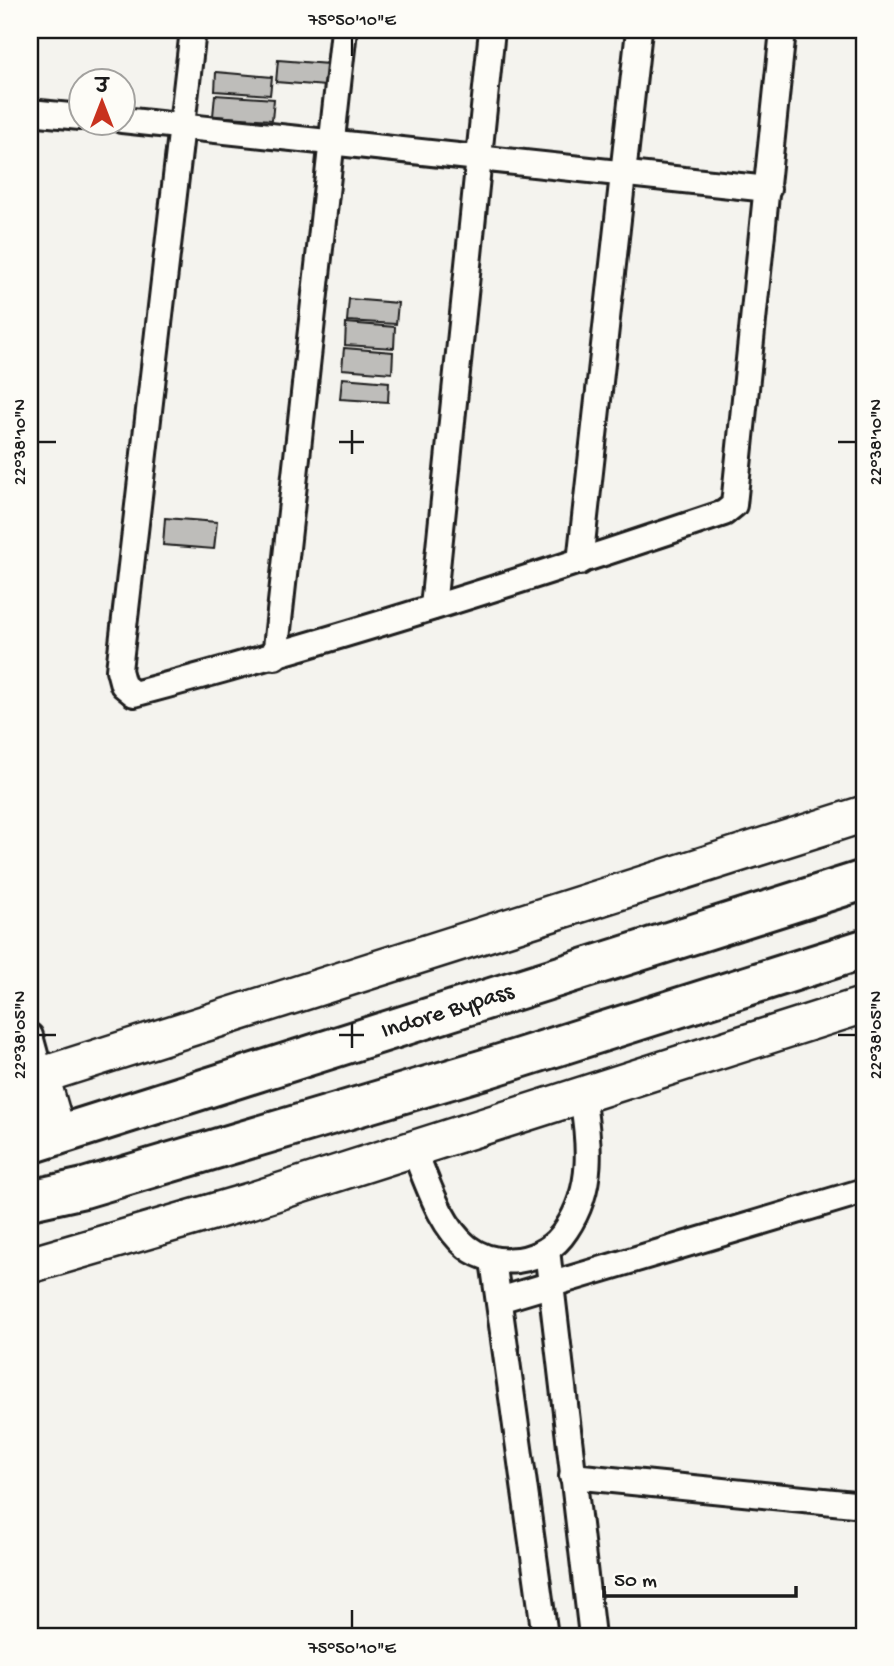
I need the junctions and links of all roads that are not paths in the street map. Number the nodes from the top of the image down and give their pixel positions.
1 (193, 30) edge
2 (344, 30) edge
3 (492, 30) edge
4 (639, 30) edge
5 (783, 30) edge
6 (30, 112) edge
7 (66, 116) edge
8 (136, 121) edge
9 (182, 125) junction
10 (332, 142) junction
11 (478, 159) junction
12 (624, 174) junction
13 (768, 189) junction
14 (580, 562) junction
15 (433, 607) junction
16 (275, 657) junction
17 (864, 814) edge
18 (864, 880) edge
19 (864, 949) edge
20 (864, 1005) edge
21 (30, 1036) edge
22 (35, 1078) edge
23 (582, 1095) junction
24 (44, 1139) edge
25 (413, 1148) junction
26 (864, 1191) edge
27 (30, 1200) edge
28 (547, 1250) junction
29 (493, 1260) junction
30 (30, 1265) edge
31 (551, 1285) junction
32 (499, 1300) junction
33 (572, 1476) junction
34 (864, 1505) edge
35 (545, 1636) edge
36 (592, 1636) edge

1 - 9 street
2 - 10 street
3 - 11 street
4 - 12 street
5 - 13 street
6 - 7 street
8 - 9 street
9 - 10 street
9 - 16 street
10 - 11 street
10 - 16 street
11 - 12 street
11 - 15 street
12 - 13 street
12 - 14 street
13 - 14 street
14 - 15 street
15 - 16 street
17 - 22 street
18 - 24 highway, Indore Bypass
19 - 27 highway
20 - 23 street
21 - 22 street
22 - 24 street
23 - 25 street
23 - 28 street
25 - 29 street
25 - 30 street
26 - 31 street
28 - 29 street
28 - 31 street
29 - 32 street
31 - 32 street
31 - 33 street
32 - 35 street
33 - 34 street
33 - 36 street

